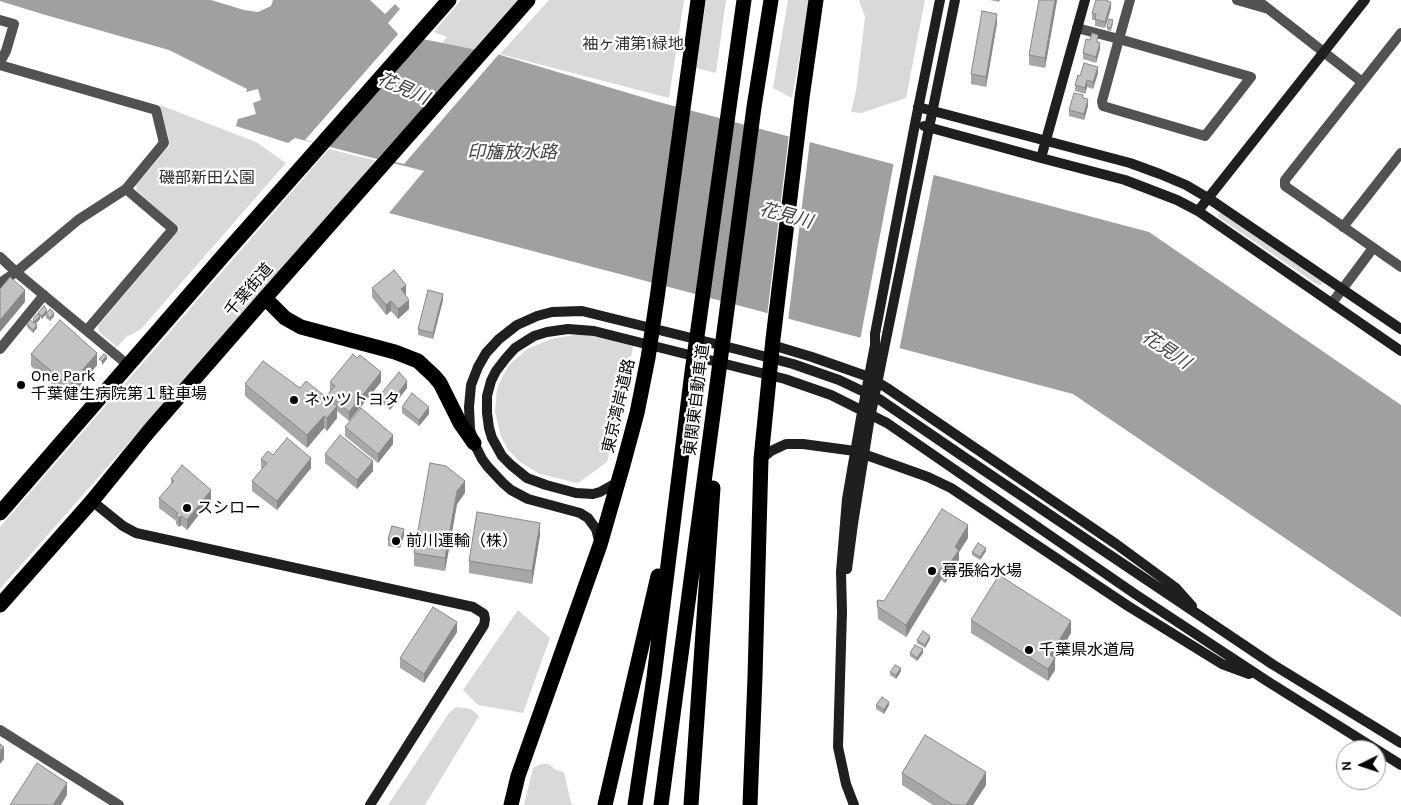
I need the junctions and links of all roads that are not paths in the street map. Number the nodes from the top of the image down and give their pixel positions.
1 (448, 0) edge
2 (528, 0) edge
3 (698, 0) edge
4 (744, 0) edge
5 (771, 0) edge
6 (816, 0) edge
7 (940, 0) edge
8 (955, 0) edge
9 (1085, 0) edge
10 (1130, 0) edge
11 (1237, 0) edge
12 (1257, 0) edge
13 (1365, 0) edge
14 (1268, 9) junction
15 (0, 20) edge
16 (1077, 28) junction
17 (1400, 37) edge
18 (1119, 39) junction
19 (1324, 52) junction
20 (0, 64) edge
21 (1362, 82) junction
22 (918, 107) junction
23 (933, 110) junction
24 (914, 124) junction
25 (929, 127) junction
26 (1045, 141) junction
27 (1401, 153) edge
28 (1040, 158) junction
29 (126, 189) junction
30 (1208, 198) junction
31 (1198, 212) junction
32 (1343, 227) junction
33 (1373, 248) junction
34 (0, 257) edge
35 (1401, 267) edge
36 (16, 272) junction
37 (0, 283) edge
38 (1342, 289) junction
39 (44, 295) junction
40 (265, 298) junction
41 (1332, 303) junction
42 (1401, 329) edge
43 (87, 330) junction
44 (772, 345) junction
45 (880, 346) junction
46 (0, 348) edge
47 (1401, 351) edge
48 (128, 365) junction
49 (872, 383) junction
50 (713, 419) junction
51 (474, 442) junction
52 (859, 453) junction
53 (761, 460) junction
54 (618, 482) junction
55 (92, 501) junction
56 (0, 514) edge
57 (672, 537) junction
58 (600, 545) junction
59 (0, 605) edge
60 (1202, 617) junction
61 (1267, 680) junction
62 (0, 730) edge
63 (1401, 743) edge
64 (1401, 765) edge
65 (119, 805) edge
66 (370, 805) edge
67 (510, 805) edge
68 (606, 805) edge
69 (635, 805) edge
70 (661, 805) edge
71 (691, 805) edge
72 (750, 805) edge
73 (854, 805) edge

1 - 48 highway
2 - 40 highway, 千葉街道
3 - 54 highway, 東京湾岸道路
4 - 57 highway, 東関東自動車道
5 - 50 highway, 東関東自動車道
6 - 44 highway
7 - 22 street
8 - 23 street
9 - 16 street
10 - 18 street
11 - 14 street
12 - 14 street
13 - 19 street
14 - 19 street
15 - 20 street
16 - 18 street
16 - 26 street
17 - 21 street
18 - 18 street
19 - 21 street
19 - 30 street
20 - 29 street
21 - 32 street
22 - 23 street
22 - 24 street
23 - 25 street
23 - 26 street
24 - 25 street
24 - 45 street
25 - 28 street
25 - 45 street
26 - 28 street
26 - 30 street
27 - 32 street
28 - 31 street
29 - 36 street
29 - 43 street
30 - 31 street
30 - 38 street
31 - 41 street
32 - 33 street
33 - 35 street
33 - 38 street
34 - 36 street
36 - 37 street
36 - 39 street
38 - 41 street
38 - 42 street
39 - 43 street
39 - 46 street
40 - 51 highway
40 - 55 highway, 千葉街道
41 - 47 street
43 - 48 street
44 - 49 street
44 - 53 highway
45 - 49 street
48 - 56 highway
49 - 52 street
49 - 60 street
50 - 70 highway, 東関東自動車道
50 - 71 highway
51 - 58 street
51 - 60 street
52 - 53 street
52 - 61 street
52 - 73 street
53 - 72 highway
54 - 58 highway, 東京湾岸道路
54 - 61 street
55 - 59 highway, 千葉街道
55 - 66 street
57 - 68 highway
57 - 69 highway, 東関東自動車道
58 - 67 highway, 東京湾岸道路
60 - 63 street
61 - 64 street
62 - 65 street

